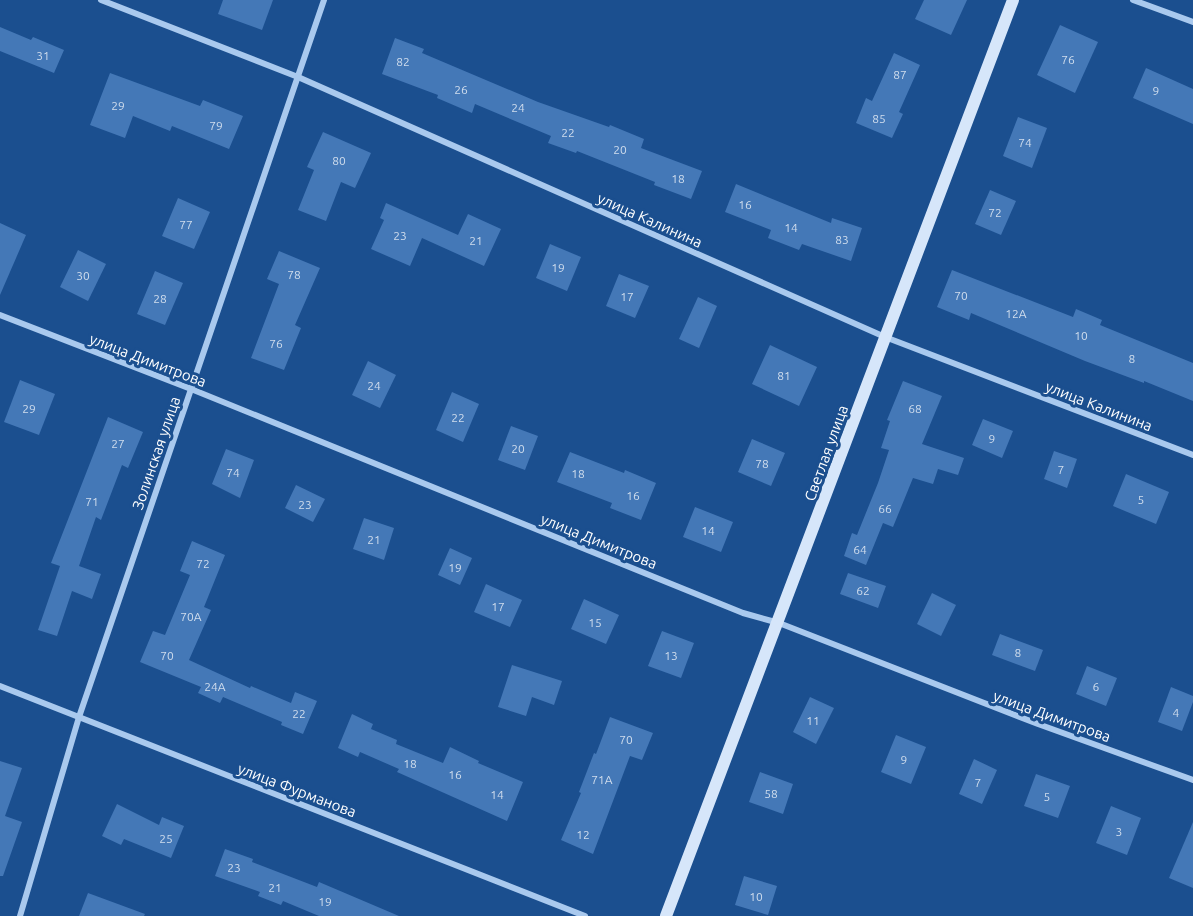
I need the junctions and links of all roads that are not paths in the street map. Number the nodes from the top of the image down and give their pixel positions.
1 (101, 0) edge
2 (324, 0) edge
3 (1013, 0) edge
4 (1133, 0) edge
5 (1193, 22) edge
6 (298, 77) junction
7 (0, 315) edge
8 (885, 337) junction
9 (191, 389) junction
10 (1193, 455) edge
11 (779, 623) junction
12 (0, 686) edge
13 (78, 717) junction
14 (1193, 780) edge
15 (20, 916) edge
16 (585, 916) edge
17 (666, 916) edge

1 - 6 street, улица Калинина
2 - 6 street, Золинская улица
3 - 8 main road, Светлая улица
4 - 5 street
6 - 8 street, улица Калинина
6 - 9 street, Золинская улица
7 - 9 street, улица Димитрова
8 - 10 street, улица Калинина
8 - 11 main road, Светлая улица
9 - 11 street, улица Димитрова
9 - 13 street, Золинская улица
11 - 14 street, улица Димитрова
11 - 17 main road, Светлая улица
12 - 13 street, улица Фурманова
13 - 15 street, Золинская улица
13 - 16 street, улица Фурманова

